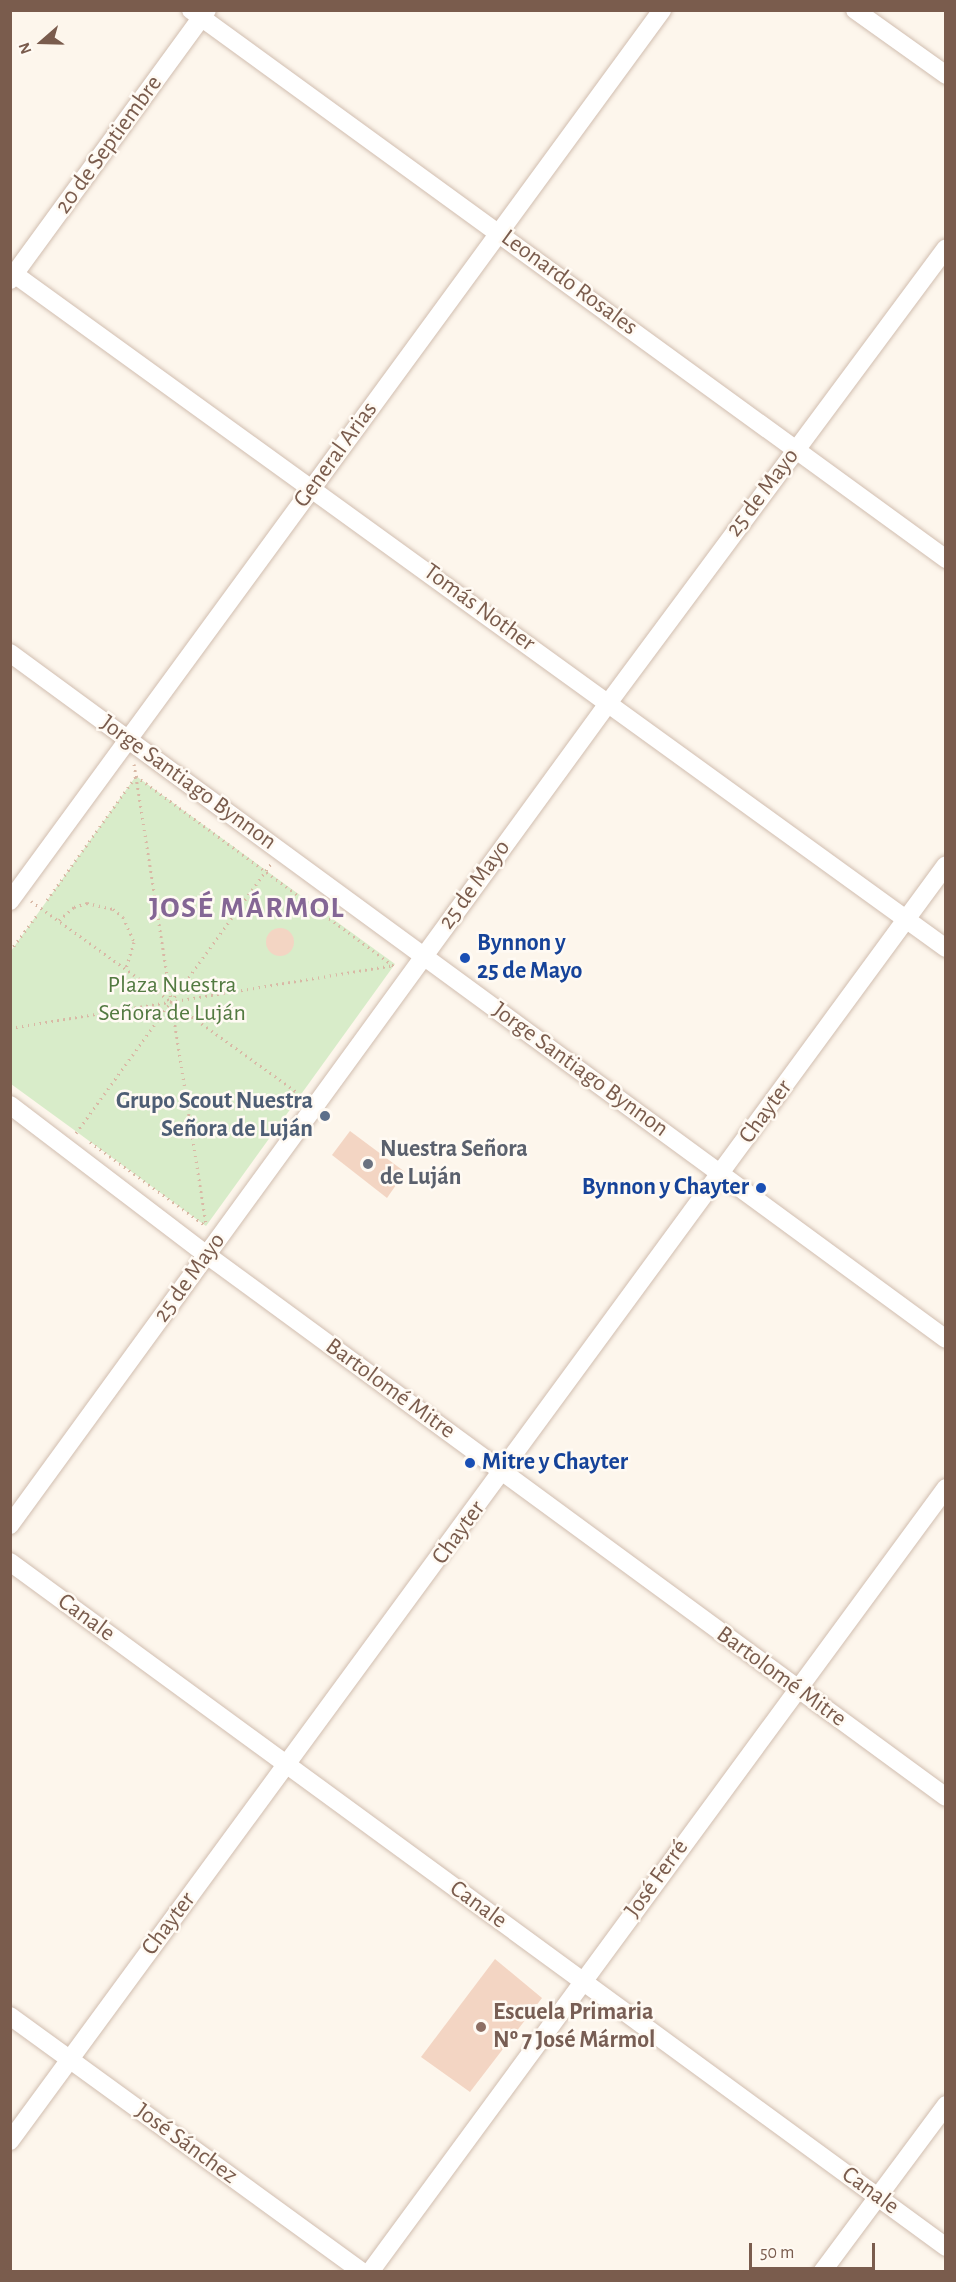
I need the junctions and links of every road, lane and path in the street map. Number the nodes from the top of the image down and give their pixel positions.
1 (662, 10) edge
2 (855, 10) edge
3 (200, 13) edge
4 (945, 75) edge
5 (501, 232) junction
6 (945, 248) edge
7 (12, 275) edge
8 (796, 450) junction
9 (312, 487) junction
10 (945, 559) edge
11 (10, 653) edge
12 (609, 702) junction
13 (129, 740) junction
14 (136, 776) junction
15 (281, 850) junction
16 (945, 865) edge
17 (266, 870) junction
18 (14, 896) edge
19 (47, 900) dead end
20 (37, 915) dead end
21 (906, 919) junction
22 (59, 920) junction
23 (945, 948) edge
24 (10, 951) edge
25 (423, 955) junction
26 (395, 964) junction
27 (126, 969) junction
28 (388, 974) dead end
29 (171, 1001) junction
30 (10, 1028) edge
31 (308, 1085) dead end
32 (308, 1100) junction
33 (294, 1104) dead end
34 (10, 1106) edge
35 (67, 1125) dead end
36 (72, 1139) junction
37 (720, 1174) junction
38 (213, 1217) dead end
39 (206, 1226) junction
40 (207, 1255) junction
41 (945, 1339) edge
42 (504, 1472) junction
43 (945, 1488) edge
44 (10, 1525) edge
45 (10, 1562) edge
46 (798, 1689) junction
47 (287, 1765) junction
48 (945, 1797) edge
49 (582, 1982) junction
50 (10, 2016) edge
51 (69, 2059) junction
52 (945, 2105) edge
53 (10, 2141) edge
54 (878, 2196) junction
55 (945, 2247) edge
56 (362, 2271) edge
57 (370, 2271) edge
58 (822, 2271) edge

1 - 5 street, General Arias
2 - 4 street
3 - 5 street, Leonardo Rosales
3 - 7 street, 20 de Septiembre
5 - 8 street, Leonardo Rosales
5 - 9 street, General Arias
6 - 8 street, 25 de Mayo
7 - 9 street, Tomás Nother
8 - 10 street, Leonardo Rosales
8 - 12 street, 25 de Mayo
9 - 12 street, Tomás Nother
9 - 13 street, General Arias
11 - 13 street, Jorge Santiago Bynnon
12 - 21 street, Tomás Nother
12 - 25 street, 25 de Mayo
13 - 14 path
13 - 15 street, Jorge Santiago Bynnon
13 - 18 street, General Arias
14 - 17 path
14 - 19 path
14 - 29 path
15 - 17 path
15 - 25 street, Jorge Santiago Bynnon
16 - 21 street, Chayter
17 - 26 path
17 - 29 path
18 - 22 path
20 - 24 path
21 - 23 street, Tomás Nother
21 - 37 street, Chayter
22 - 27 path
22 - 27 path
25 - 26 path
25 - 32 street, 25 de Mayo
25 - 37 street, Jorge Santiago Bynnon
26 - 28 path
26 - 29 path
27 - 29 path
29 - 30 path
29 - 32 path
29 - 36 path
29 - 39 path
31 - 32 path
32 - 33 path
32 - 40 street, 25 de Mayo
34 - 36 street, Bartolomé Mitre
35 - 36 path
36 - 39 path
36 - 40 street, Bartolomé Mitre
37 - 41 street, Jorge Santiago Bynnon
37 - 42 street, Chayter
38 - 39 path
39 - 40 path
40 - 42 street, Bartolomé Mitre
40 - 44 street, 25 de Mayo
42 - 46 street, Bartolomé Mitre
42 - 47 street, Chayter
43 - 46 street, José Ferré
45 - 47 street, Canale
46 - 48 street, Bartolomé Mitre
46 - 49 street, José Ferré
47 - 49 street, Canale
47 - 51 street, Chayter
49 - 54 street, Canale
49 - 57 street, José Ferré
50 - 51 street, José Sánchez
51 - 53 street, Chayter
51 - 56 street, José Sánchez
52 - 54 street
54 - 55 street, Canale
54 - 58 street

